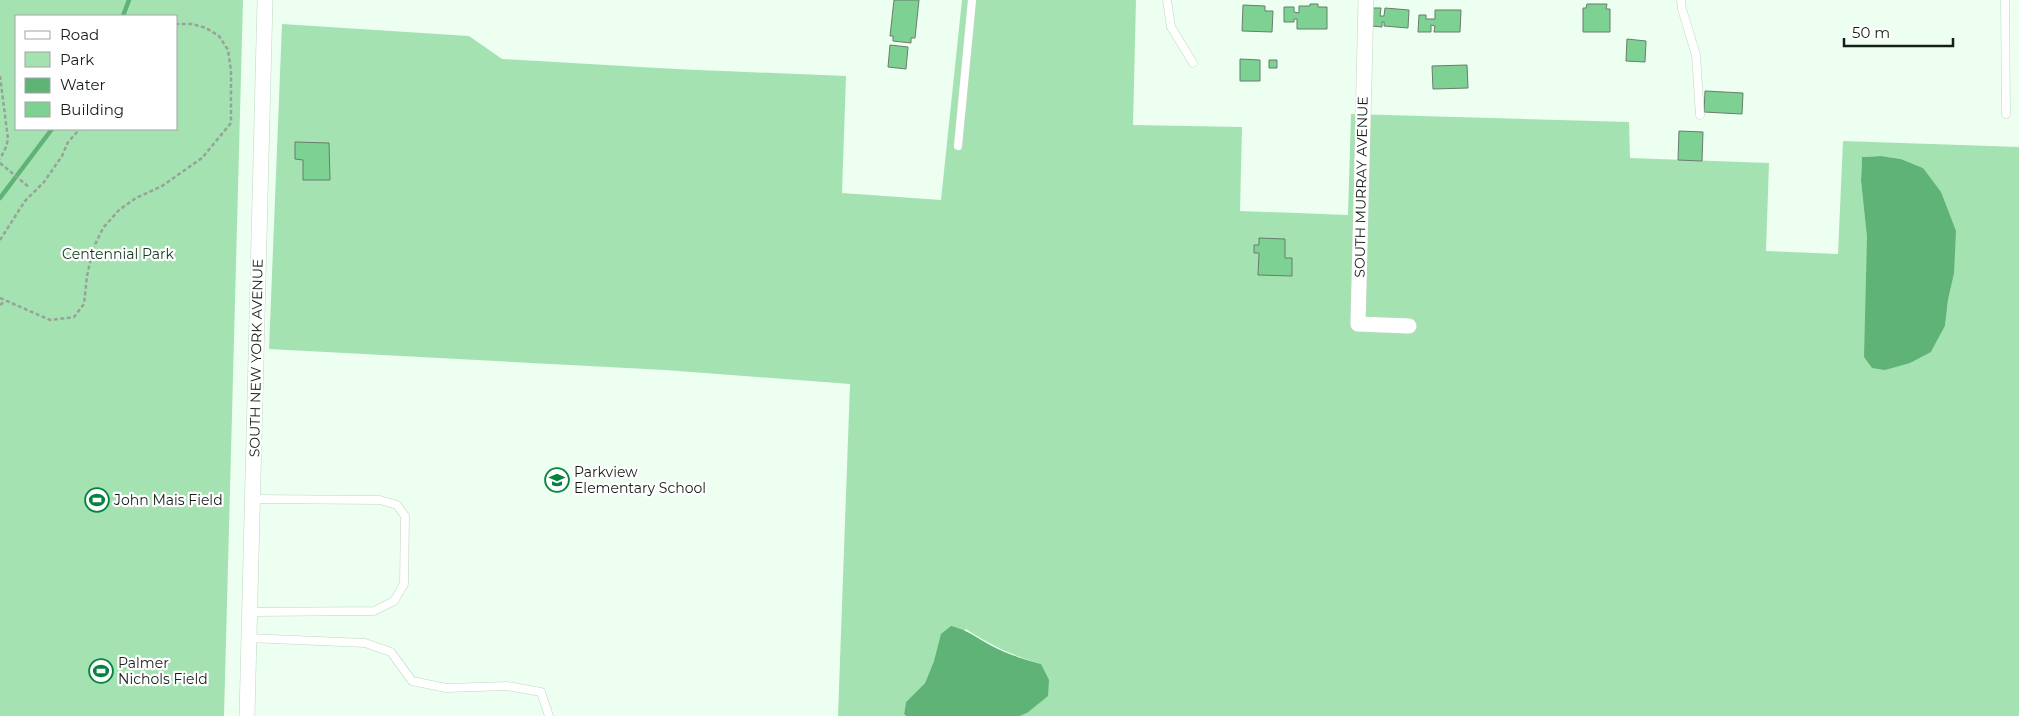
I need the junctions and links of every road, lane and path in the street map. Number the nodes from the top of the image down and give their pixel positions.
1 (265, 0) edge
2 (972, 0) edge
3 (1167, 0) edge
4 (1366, 0) edge
5 (1681, 0) edge
6 (2005, 0) edge
7 (178, 24) edge
8 (1193, 63) dead end
9 (0, 76) edge
10 (2006, 114) dead end
11 (1700, 115) dead end
12 (79, 130) edge
13 (958, 146) dead end
14 (0, 159) edge
15 (0, 163) edge
16 (30, 188) dead end
17 (0, 240) edge
18 (0, 298) edge
19 (5, 300) junction
20 (0, 305) edge
21 (1409, 326) dead end
22 (252, 499) junction
23 (249, 612) junction
24 (248, 638) junction
25 (247, 716) edge
26 (548, 716) edge

1 - 22 street, SOUTH NEW YORK AVENUE
2 - 13 lane
3 - 8 lane
4 - 21 street, SOUTH MURRAY AVENUE
5 - 11 lane
6 - 10 lane
7 - 19 path
9 - 14 path
12 - 17 path
15 - 16 path
18 - 19 path
19 - 20 path
22 - 23 street, SOUTH NEW YORK AVENUE
22 - 23 lane
23 - 24 street, SOUTH NEW YORK AVENUE
24 - 25 street, SOUTH NEW YORK AVENUE
24 - 26 lane

